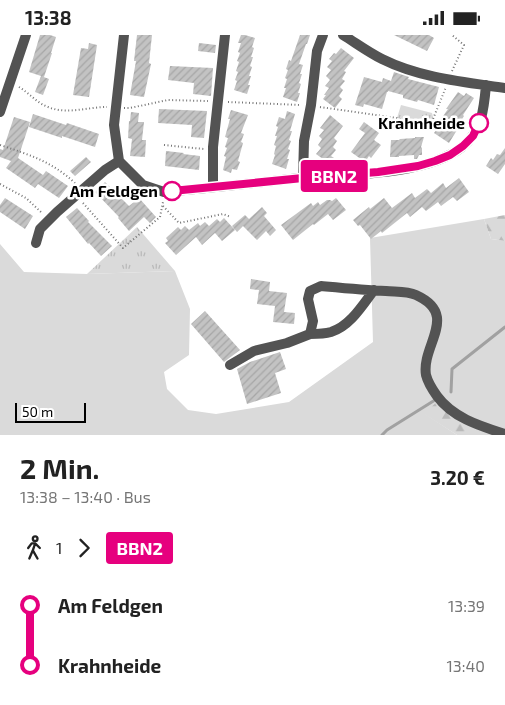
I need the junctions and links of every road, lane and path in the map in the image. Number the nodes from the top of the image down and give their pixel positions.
1 (26, 35) edge
2 (124, 35) edge
3 (225, 35) edge
4 (323, 35) edge
5 (343, 35) edge
6 (452, 35) edge
7 (448, 80) junction
8 (10, 83) junction
9 (486, 85) junction
10 (505, 88) edge
11 (218, 101) junction
12 (311, 105) junction
13 (115, 108) junction
14 (0, 112) edge
15 (0, 145) edge
16 (164, 145) dead end
17 (213, 150) junction
18 (119, 161) junction
19 (303, 178) junction
20 (0, 184) edge
21 (214, 187) junction
22 (164, 192) junction
23 (79, 193) junction
24 (162, 206) junction
25 (231, 217) dead end
26 (49, 220) junction
27 (36, 243) dead end
28 (374, 291) junction
29 (310, 334) junction
30 (230, 365) dead end
31 (505, 434) edge

1 - 8 street
2 - 13 street
3 - 11 street
4 - 12 street
5 - 7 street
6 - 7 path
7 - 9 street
7 - 12 path
8 - 13 path
8 - 14 street
9 - 10 street
9 - 19 street
11 - 12 path
11 - 13 path
11 - 17 street
12 - 19 street
13 - 18 street
15 - 23 path
16 - 17 path
17 - 21 street
18 - 22 street
18 - 23 street
19 - 21 street
20 - 26 path
21 - 22 street
22 - 24 path
23 - 24 path
23 - 26 street
24 - 25 path
26 - 27 street
28 - 29 street
28 - 29 street
28 - 31 street
29 - 30 street

